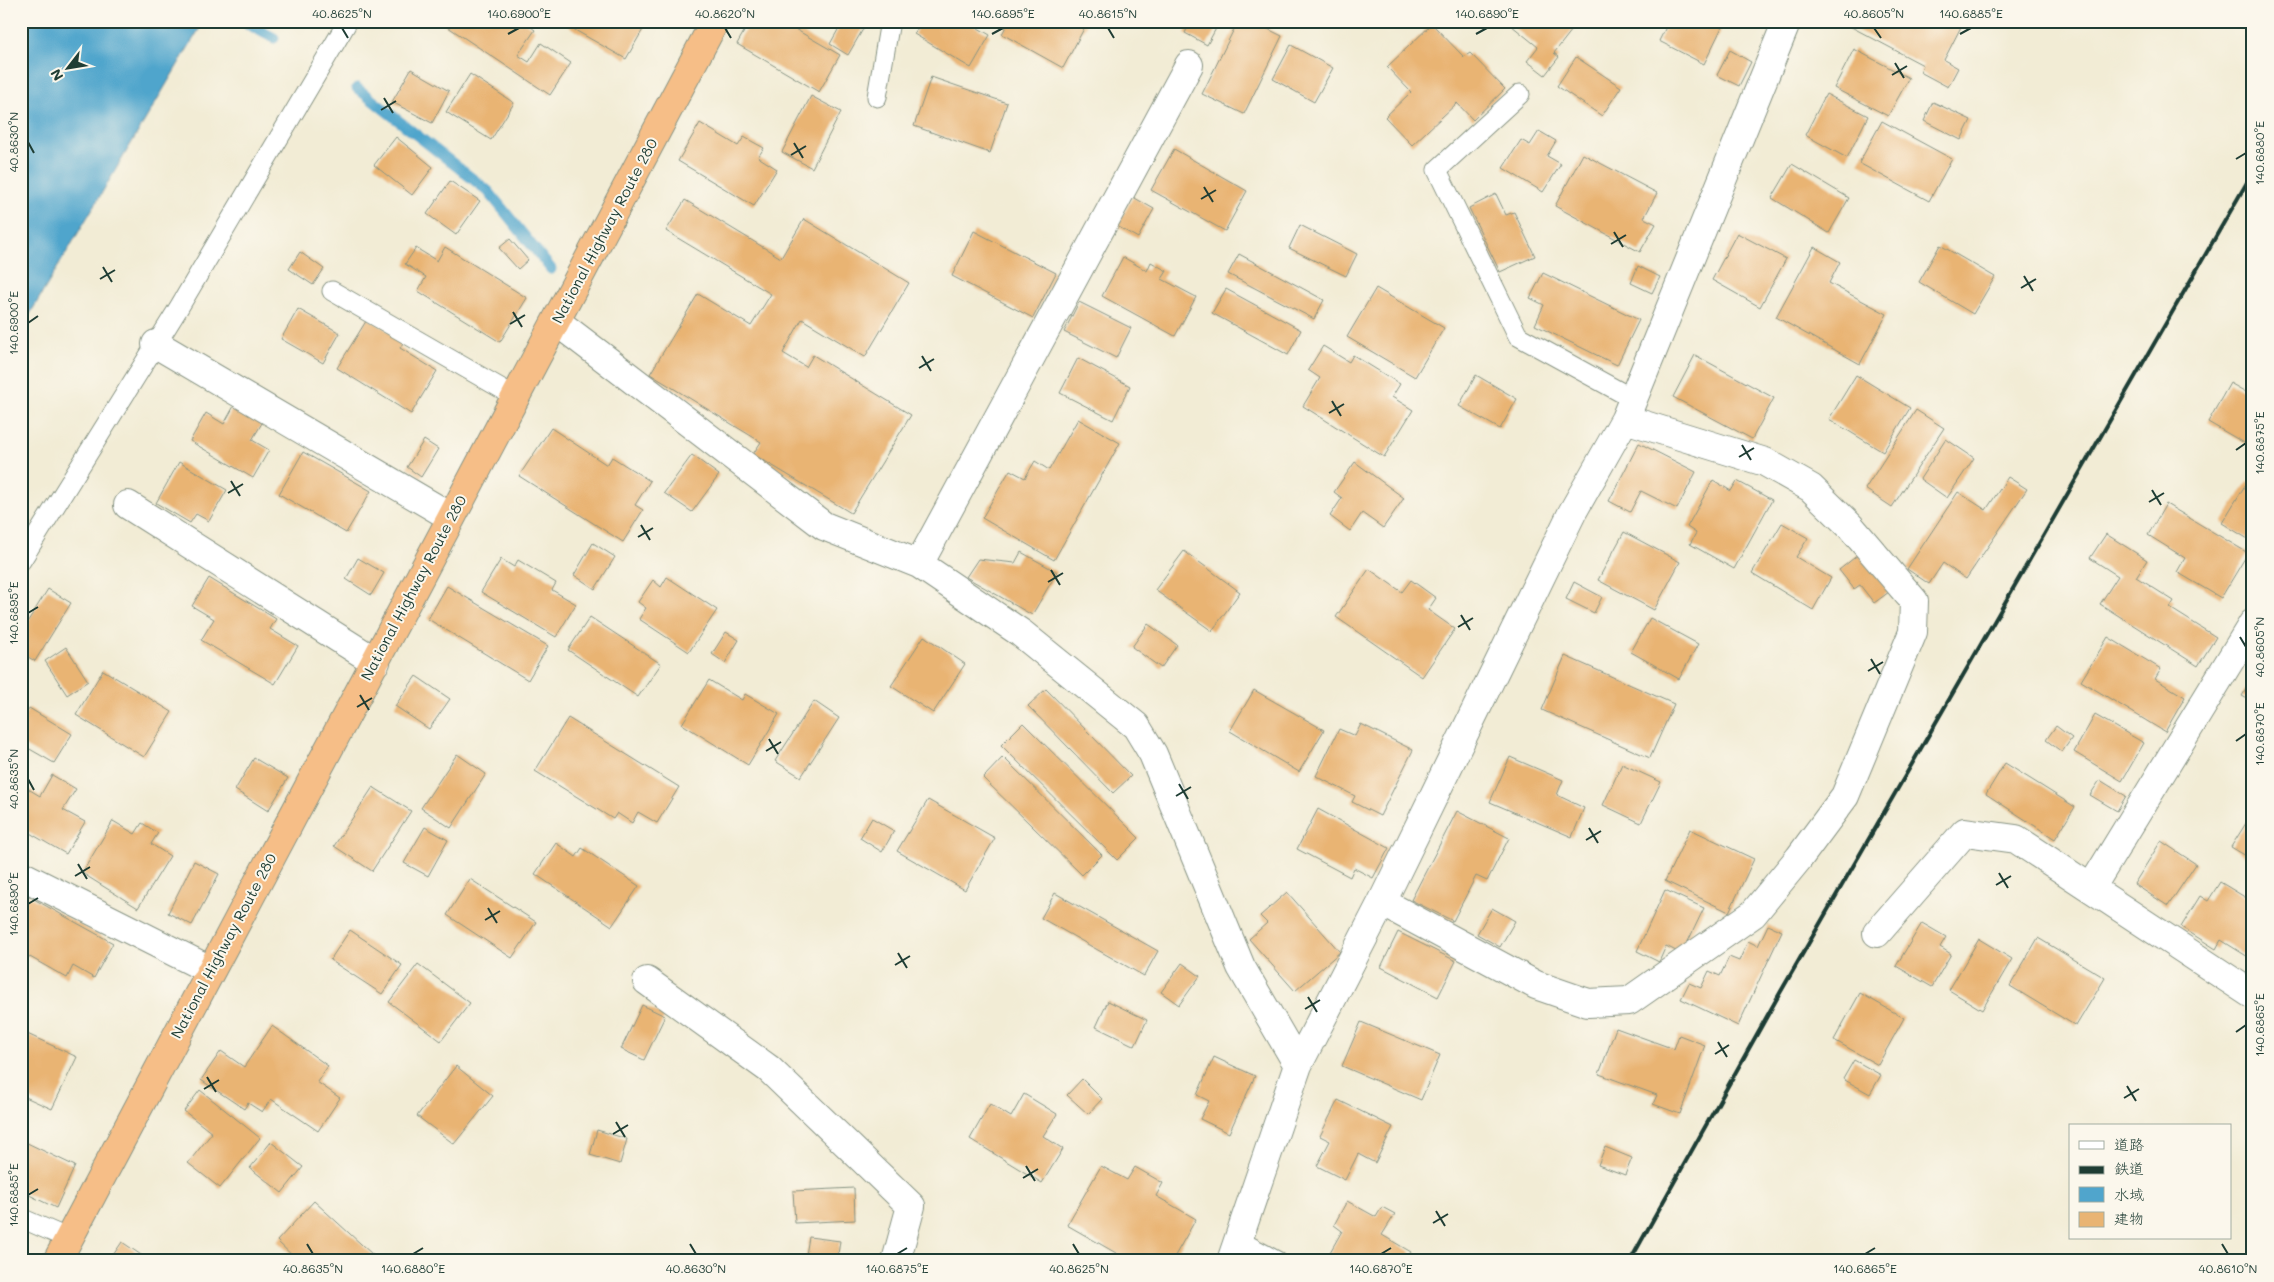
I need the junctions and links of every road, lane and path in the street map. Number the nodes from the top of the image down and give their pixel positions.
1 (348, 21) edge
2 (715, 21) edge
3 (890, 21) edge
4 (1787, 21) edge
5 (1189, 65) dead end
6 (1520, 94) dead end
7 (876, 98) dead end
8 (332, 291) dead end
9 (557, 322) junction
10 (156, 344) junction
11 (516, 397) junction
12 (1629, 409) junction
13 (128, 505) dead end
14 (451, 517) junction
15 (21, 561) edge
16 (919, 564) junction
17 (2253, 624) edge
18 (376, 662) junction
19 (21, 874) edge
20 (2091, 888) junction
21 (1382, 902) junction
22 (1877, 933) dead end
23 (210, 970) junction
24 (647, 981) dead end
25 (2253, 996) edge
26 (1298, 1065) junction
27 (21, 1218) edge
28 (63, 1250) edge
29 (1235, 1250) edge
30 (896, 1261) edge
31 (1276, 1261) edge

1 - 10 lane
2 - 9 highway, National Highway Route 280
3 - 7 lane
4 - 12 street
5 - 16 street
6 - 12 lane
8 - 11 lane
9 - 11 highway, National Highway Route 280
9 - 16 street
10 - 14 street
10 - 15 lane
11 - 14 highway, National Highway Route 280
12 - 21 street
12 - 21 street
13 - 18 street
14 - 18 highway, National Highway Route 280
16 - 26 street
17 - 20 street
18 - 23 highway, National Highway Route 280
19 - 23 street
20 - 22 street
20 - 25 street
21 - 26 street
23 - 28 highway, National Highway Route 280
24 - 30 street
26 - 29 street
27 - 28 lane
29 - 31 lane

